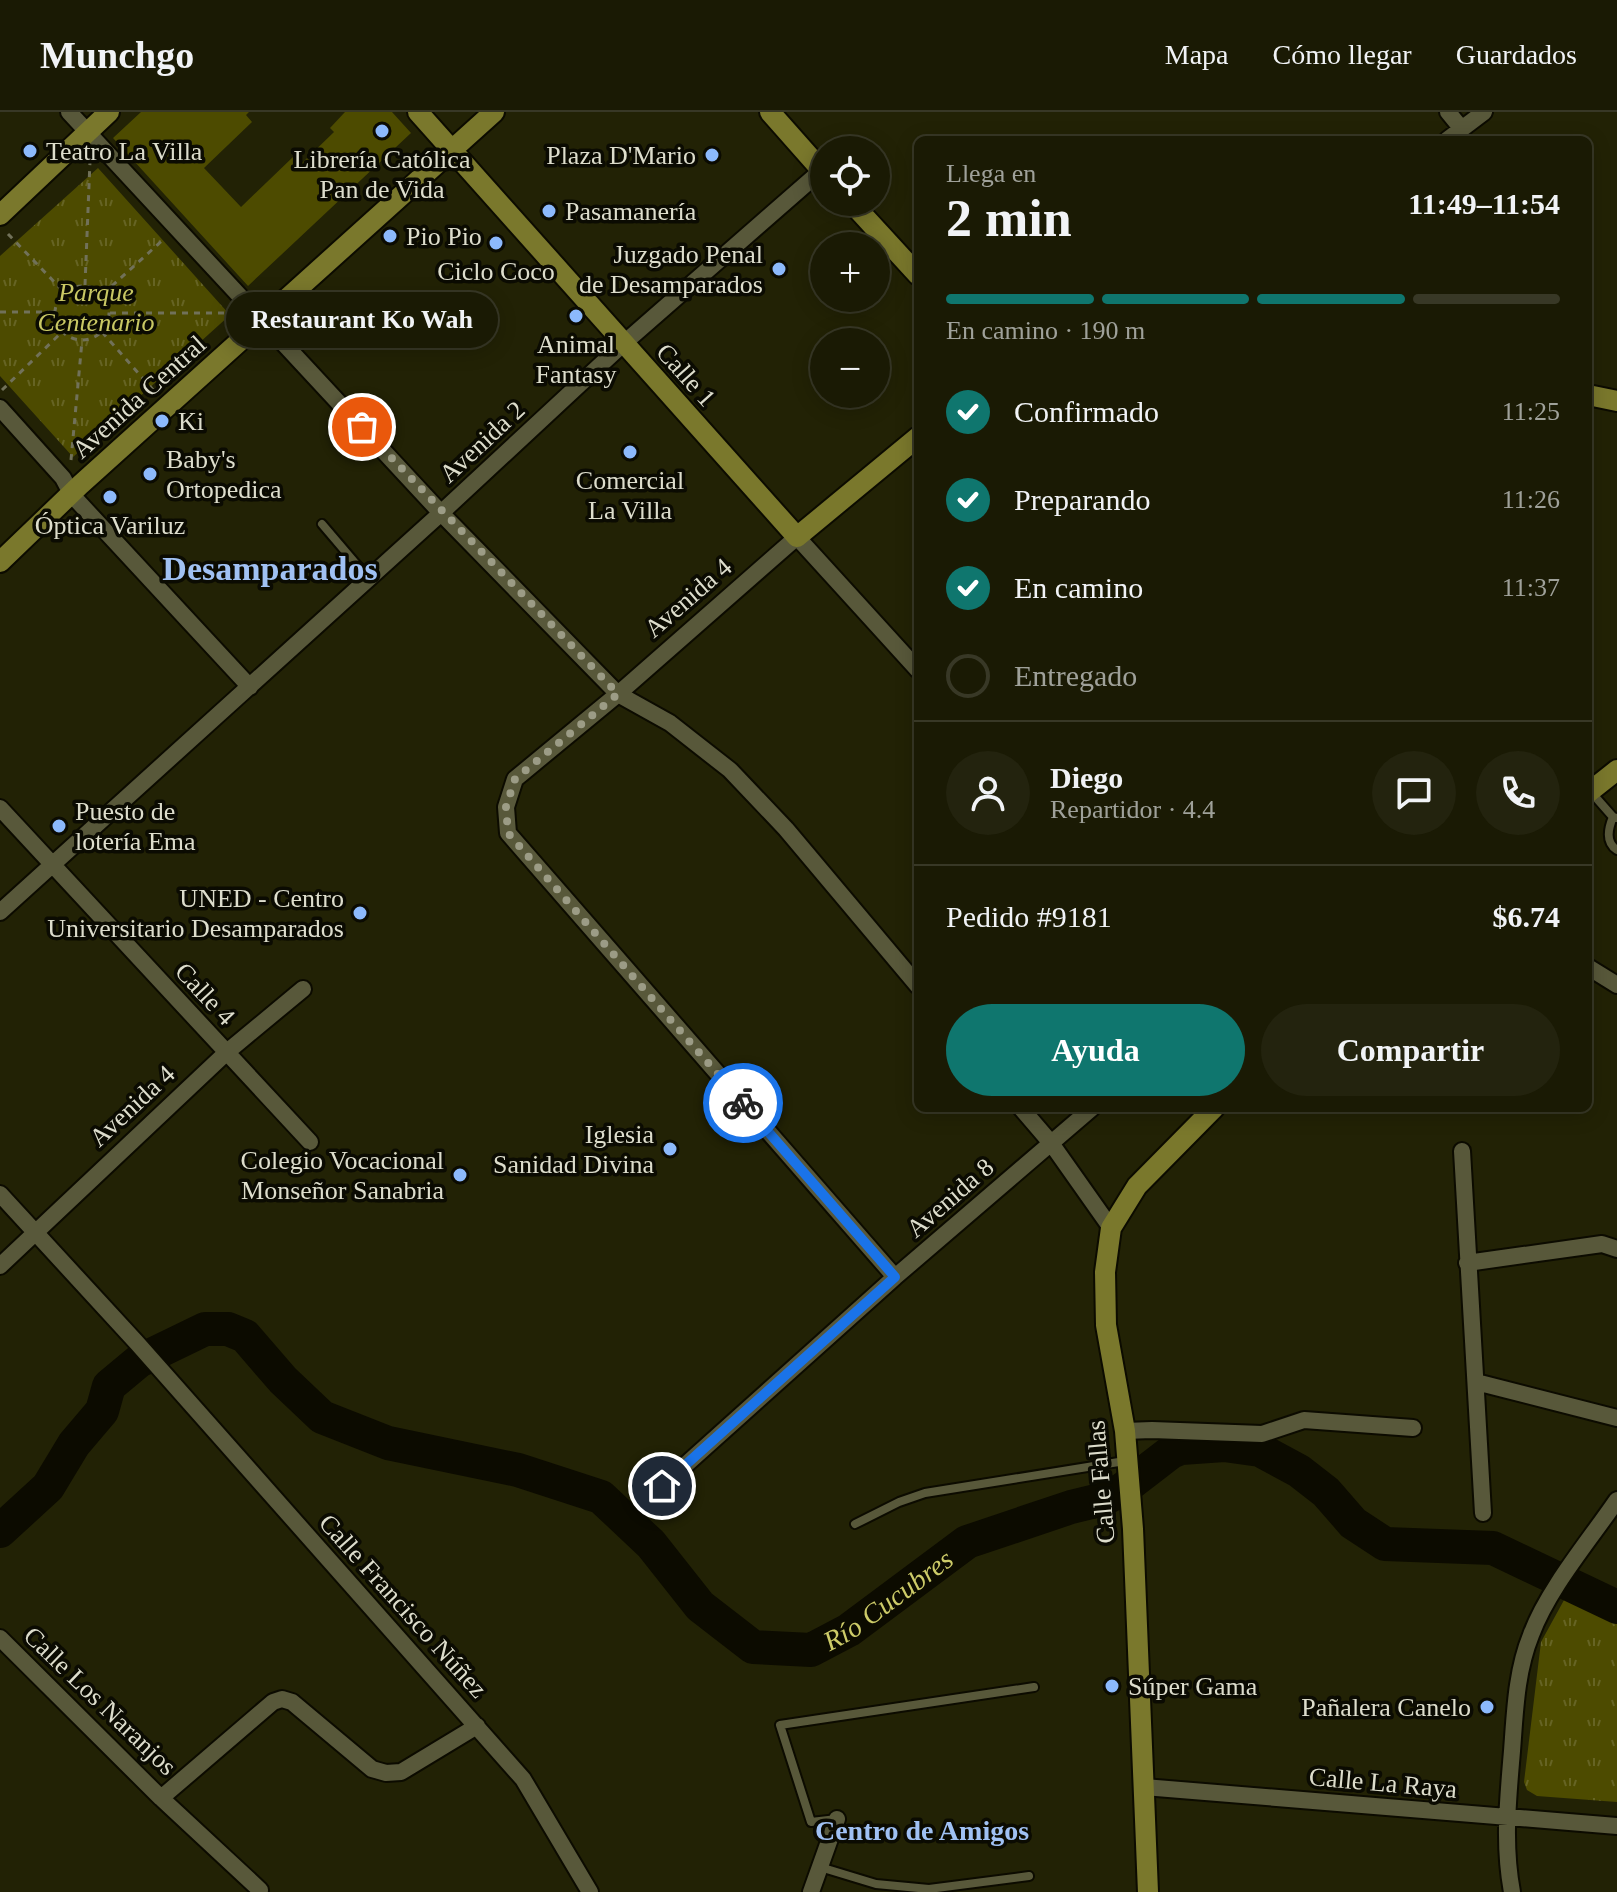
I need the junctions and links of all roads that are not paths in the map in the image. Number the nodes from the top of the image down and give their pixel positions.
1 (69, 112) edge
2 (109, 112) edge
3 (418, 112) edge
4 (494, 112) edge
5 (770, 112) edge
6 (1448, 112) edge
7 (1484, 112) edge
8 (1461, 128) junction
9 (88, 132) junction
10 (1452, 136) edge
11 (452, 149) junction
12 (810, 157) edge
13 (810, 183) edge
14 (864, 216) edge
15 (4, 224) edge
16 (914, 271) edge
17 (262, 321) junction
18 (623, 344) junction
19 (1592, 396) edge
20 (1617, 401) edge
21 (2, 415) edge
22 (914, 440) edge
23 (72, 495) junction
24 (441, 513) junction
25 (322, 524) dead end
26 (797, 537) junction
27 (0, 562) edge
28 (368, 578) junction
29 (914, 666) edge
30 (250, 687) junction
31 (618, 694) junction
32 (1617, 770) edge
33 (1592, 790) edge
34 (1592, 795) edge
35 (0, 808) edge
36 (1615, 817) edge
37 (1617, 850) edge
38 (51, 864) junction
39 (0, 912) edge
40 (1592, 969) edge
41 (914, 981) edge
42 (1617, 985) edge
43 (303, 989) dead end
44 (227, 1052) junction
45 (1024, 1112) edge
46 (1087, 1112) edge
47 (1210, 1112) edge
48 (310, 1142) dead end
49 (1051, 1143) junction
50 (1462, 1151) dead end
51 (0, 1194) edge
52 (1111, 1228) junction
53 (35, 1233) junction
54 (1617, 1249) edge
55 (1467, 1263) junction
56 (0, 1266) edge
57 (895, 1277) junction
58 (1476, 1382) junction
59 (1617, 1418) edge
60 (1413, 1428) dead end
61 (1125, 1431) junction
62 (1126, 1464) junction
63 (662, 1486) dead end
64 (1617, 1500) edge
65 (1483, 1513) dead end
66 (855, 1524) dead end
67 (0, 1638) edge
68 (1034, 1687) dead end
69 (477, 1726) junction
70 (1144, 1787) junction
71 (161, 1798) junction
72 (1507, 1817) junction
73 (837, 1819) joint
74 (1617, 1826) edge
75 (820, 1867) junction
76 (1029, 1876) dead end
77 (260, 1890) edge
78 (590, 1892) edge
79 (811, 1892) edge
80 (1148, 1892) edge
81 (1512, 1892) edge

1 - 9 street
2 - 9 main road
3 - 11 main road, Calle 1
4 - 11 main road, Avenida Central
5 - 12 main road
6 - 8 street
7 - 8 street
8 - 10 street
9 - 15 main road
9 - 17 street
11 - 17 main road, Avenida Central
11 - 18 main road, Calle 1
13 - 18 street, Avenida 2
14 - 16 main road
17 - 23 main road, Avenida Central
17 - 24 street
18 - 24 street, Avenida 2
18 - 26 main road, Calle 1
19 - 20 main road
21 - 23 street
22 - 26 main road, Avenida 4
23 - 27 main road, Avenida Central
23 - 30 street
24 - 28 street, Avenida 2
24 - 31 street
25 - 28 lane
26 - 29 street, Calle 1
26 - 31 street, Avenida 4
28 - 30 street, Avenida 2
30 - 38 street, Avenida 2
31 - 41 street
31 - 57 street, Avenida 4
32 - 33 main road
34 - 36 lane
35 - 38 street, Calle 4
36 - 37 lane
38 - 39 street, Avenida 2
38 - 44 street, Calle 4
40 - 42 street
43 - 44 street, Avenida 4
44 - 48 street, Calle 4
44 - 53 street, Avenida 4
45 - 49 street
46 - 49 street, Avenida 8
47 - 52 main road, Calle Fallas
49 - 52 street
49 - 57 street, Avenida 8
50 - 55 street
51 - 53 street, Calle Francisco Núñez
52 - 61 main road, Calle Fallas
53 - 56 street, Avenida 4
53 - 69 street, Calle Francisco Núñez
54 - 55 street
55 - 58 street
57 - 63 street, Avenida 8
58 - 59 street
58 - 65 street
60 - 61 street
61 - 62 main road, Calle Fallas
62 - 66 lane
62 - 70 main road, Calle Fallas
64 - 72 street
67 - 71 street, Calle Los Naranjos
68 - 73 lane
69 - 71 street, Calle Los Naranjos
69 - 78 street, Calle Francisco Núñez
70 - 72 street, Calle La Raya
70 - 80 main road, Calle Fallas
71 - 77 street
72 - 74 street, Calle La Raya
72 - 81 street
73 - 75 street
75 - 76 lane
75 - 79 street

